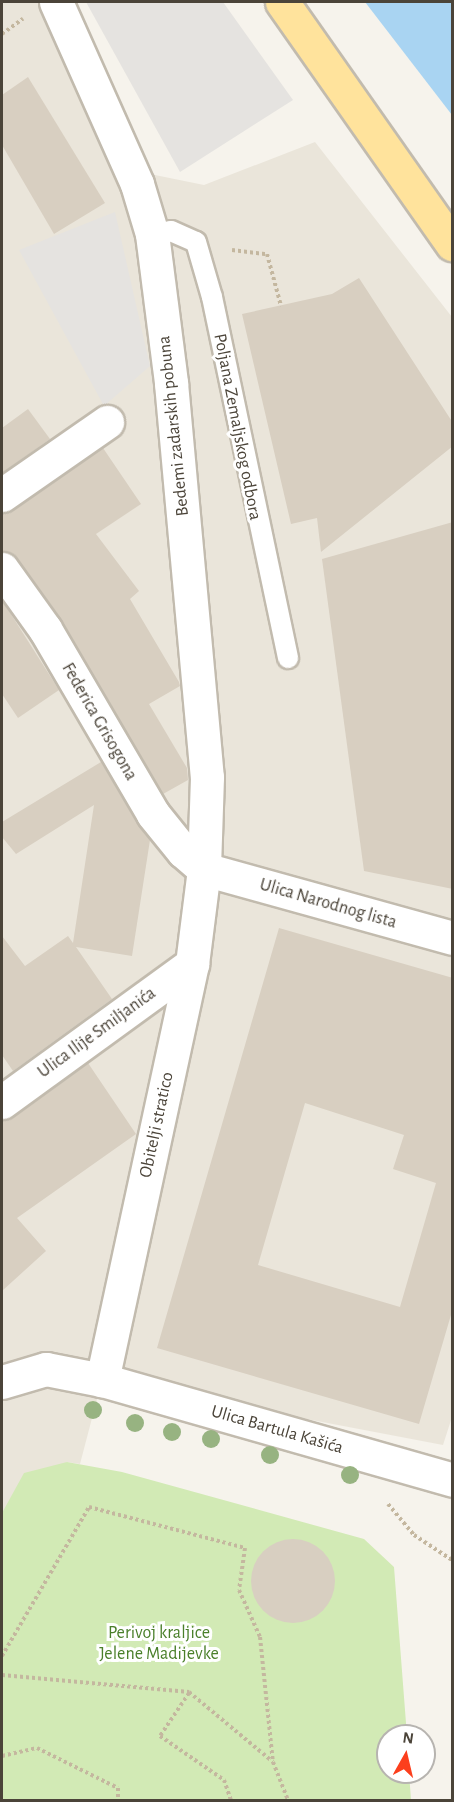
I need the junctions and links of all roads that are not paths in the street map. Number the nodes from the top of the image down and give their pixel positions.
1 (56, 2) edge
2 (282, 2) edge
3 (152, 234) junction
4 (453, 244) edge
5 (107, 422) dead end
6 (2, 495) edge
7 (2, 569) edge
8 (288, 658) dead end
9 (204, 869) junction
10 (453, 938) edge
11 (192, 964) junction
12 (4, 1094) edge
13 (102, 1380) junction
14 (2, 1382) edge
15 (453, 1480) edge

1 - 3 street, Bedemi zadarskih pobuna
2 - 4 main road
3 - 8 lane, Poljana Zemaljskog odbora
3 - 9 street, Bedemi zadarskih pobuna
5 - 6 street
7 - 9 street, Federica Grisogona
9 - 10 street, Ulica Narodnog lista
9 - 11 street, Obitelji stratico
11 - 12 street, Ulica Ilije Smiljanića
11 - 13 street, Obitelji stratico
13 - 14 street, Ulica Bartula Kašića
13 - 15 street, Ulica Bartula Kašića

